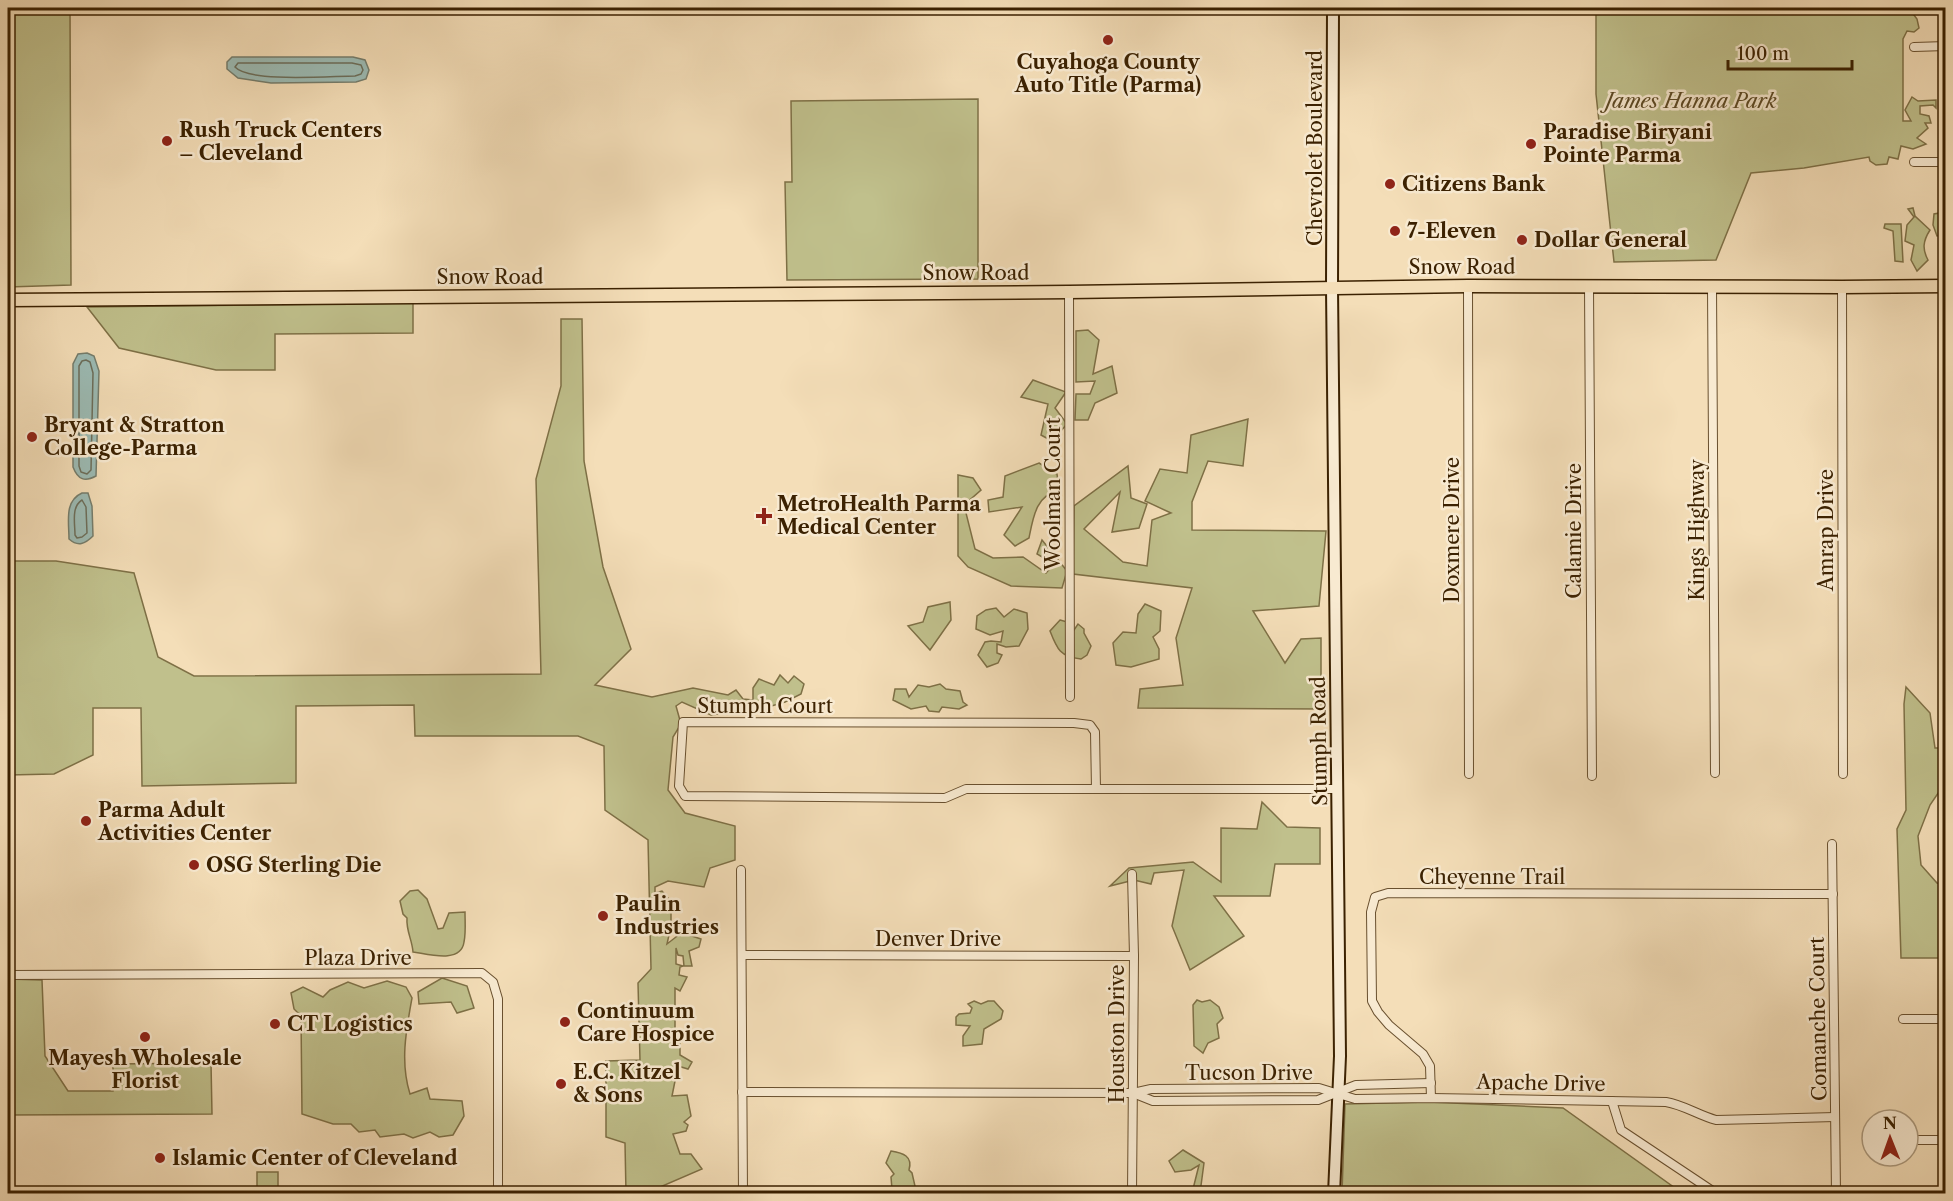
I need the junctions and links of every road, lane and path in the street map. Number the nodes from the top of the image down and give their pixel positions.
1 (1333, 8) edge
2 (1914, 46) dead end
3 (1946, 46) edge
4 (1914, 162) dead end
5 (1946, 162) edge
6 (1468, 286) junction
7 (1589, 286) junction
8 (1946, 286) edge
9 (1712, 287) junction
10 (1842, 287) junction
11 (1332, 288) junction
12 (1069, 292) junction
13 (8, 300) edge
14 (1070, 696) dead end
15 (1715, 773) dead end
16 (1469, 774) dead end
17 (1843, 774) dead end
18 (1592, 776) dead end
19 (1096, 789) junction
20 (1337, 789) junction
21 (1832, 844) dead end
22 (741, 870) dead end
23 (1132, 874) dead end
24 (1833, 894) junction
25 (742, 955) junction
26 (1134, 956) junction
27 (8, 975) edge
28 (1903, 1019) dead end
29 (1946, 1019) edge
30 (1431, 1083) junction
31 (742, 1092) junction
32 (1133, 1092) junction
33 (1338, 1094) junction
34 (1431, 1098) junction
35 (1612, 1101) junction
36 (1835, 1117) junction
37 (1920, 1140) edge
38 (1946, 1140) edge
39 (1836, 1192) edge
40 (498, 1194) edge
41 (743, 1194) edge
42 (1132, 1194) edge
43 (1334, 1194) edge

1 - 11 main road, Chevrolet Boulevard
2 - 3 street
4 - 5 street
6 - 7 main road, Snow Road
6 - 11 main road, Snow Road
6 - 16 street, Doxmere Drive
7 - 9 main road, Snow Road
7 - 18 street, Calamie Drive
8 - 10 main road, Snow Road
9 - 10 main road, Snow Road
9 - 15 street, Kings Highway
10 - 17 street, Amrap Drive
11 - 12 main road, Snow Road
11 - 20 main road, Stumph Road
12 - 13 main road, Snow Road
12 - 14 street, Woolman Court
19 - 19 street, Stumph Court
19 - 20 street, Stumph Court
20 - 33 main road, Stumph Road
21 - 24 street, Comanche Court
22 - 25 street
23 - 26 street, Houston Drive
24 - 30 street, Cheyenne Trail
24 - 36 street, Comanche Court
25 - 26 street, Denver Drive
25 - 31 street
26 - 32 street, Houston Drive
27 - 40 street, Plaza Drive
28 - 29 street
30 - 33 street
30 - 34 street, Cheyenne Trail
31 - 32 street, Tucson Drive
31 - 41 street
32 - 33 street, Tucson Drive
32 - 33 street, Tucson Drive
32 - 42 street, Houston Drive
33 - 34 street, Apache Drive
33 - 43 main road, Stumph Road
34 - 35 street, Apache Drive
35 - 36 street, Apache Drive
35 - 39 street
36 - 39 street, Comanche Court
37 - 38 street

